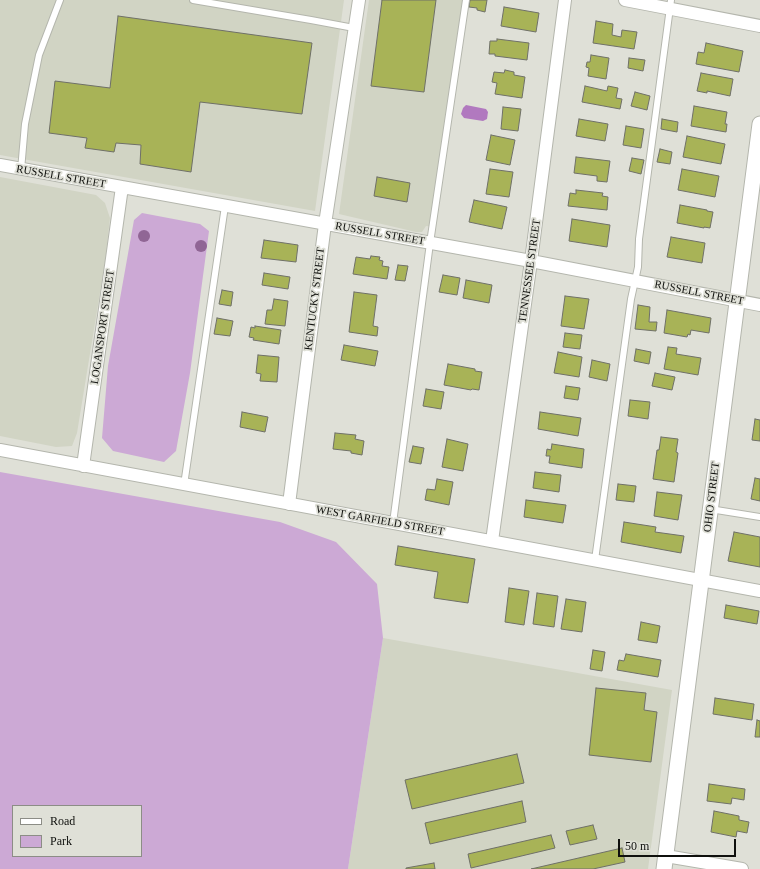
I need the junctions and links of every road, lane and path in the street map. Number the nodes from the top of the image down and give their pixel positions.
1 (60, 0) edge
2 (193, 0) edge
3 (359, 0) edge
4 (466, 0) edge
5 (565, 0) edge
6 (625, 0) edge
7 (671, 4) edge
8 (760, 26) edge
9 (354, 28) junction
10 (760, 124) edge
11 (0, 165) edge
12 (21, 170) junction
13 (122, 188) junction
14 (225, 206) junction
15 (325, 224) junction
16 (430, 243) junction
17 (531, 261) junction
18 (636, 281) junction
19 (737, 300) junction
20 (760, 305) edge
21 (0, 450) edge
22 (83, 466) junction
23 (184, 485) junction
24 (289, 504) junction
25 (710, 509) junction
26 (760, 517) edge
27 (393, 523) junction
28 (492, 541) junction
29 (595, 560) junction
30 (701, 580) junction
31 (760, 591) edge
32 (665, 863) edge
33 (742, 869) edge

1 - 12 lane
2 - 9 lane
3 - 9 street, KENTUCKY STREET
4 - 16 lane
5 - 17 street, TENNESSEE STREET
6 - 7 street
7 - 8 street
7 - 18 lane
9 - 15 street, KENTUCKY STREET
10 - 19 street, OHIO STREET
11 - 12 street, RUSSELL STREET
12 - 13 street, RUSSELL STREET
13 - 14 street, RUSSELL STREET
13 - 22 street, LOGANSPORT STREET
14 - 15 street, RUSSELL STREET
14 - 23 lane
15 - 16 street, RUSSELL STREET
15 - 24 street, KENTUCKY STREET
16 - 17 street, RUSSELL STREET
16 - 27 lane
17 - 18 street, RUSSELL STREET
17 - 28 street, TENNESSEE STREET
18 - 19 street, RUSSELL STREET
18 - 29 lane
19 - 20 street, RUSSELL STREET
19 - 25 street, OHIO STREET
21 - 22 street, WEST GARFIELD STREET
22 - 23 street, WEST GARFIELD STREET
23 - 24 street, WEST GARFIELD STREET
24 - 27 street, WEST GARFIELD STREET
25 - 26 lane
25 - 30 street, OHIO STREET
27 - 28 street, WEST GARFIELD STREET
28 - 29 street, WEST GARFIELD STREET
29 - 30 street, WEST GARFIELD STREET
30 - 31 street, WEST GARFIELD STREET
30 - 32 street, OHIO STREET
32 - 33 street

